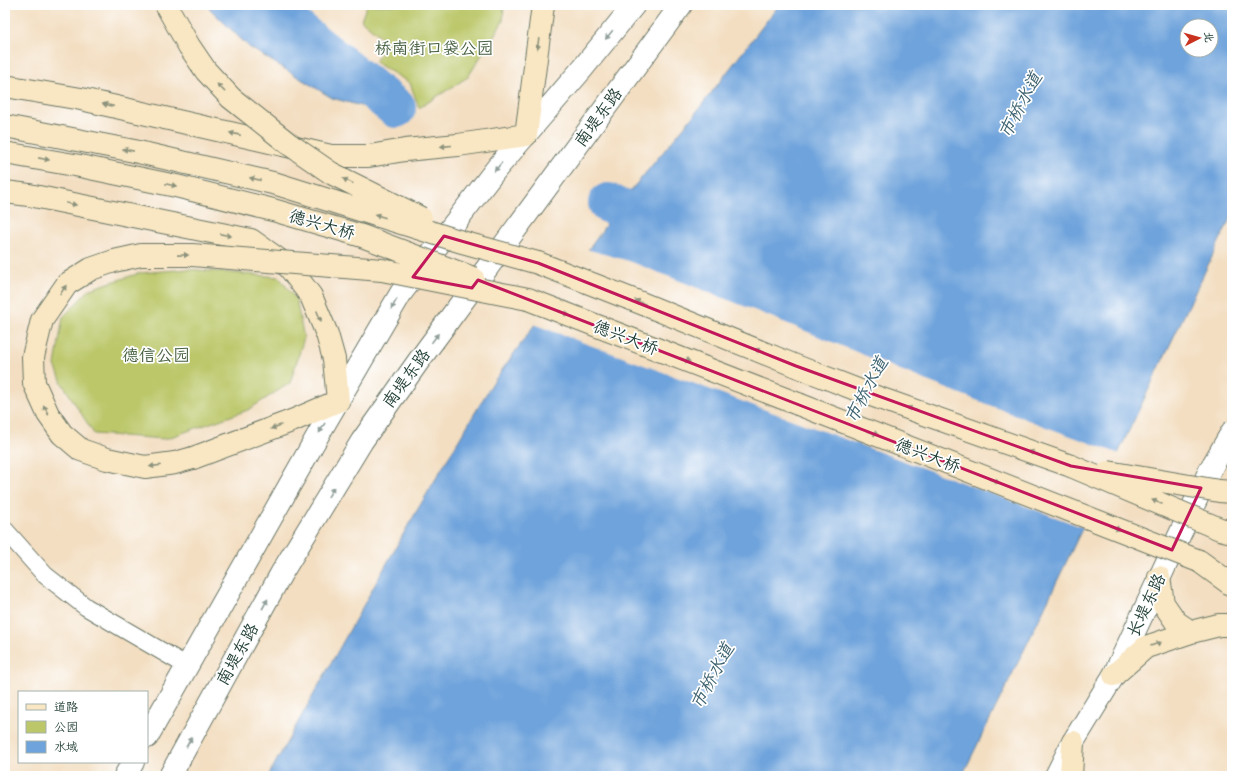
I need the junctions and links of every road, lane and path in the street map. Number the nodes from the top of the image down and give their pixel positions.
1 (166, 5) edge
2 (543, 5) edge
3 (634, 5) edge
4 (681, 5) edge
5 (5, 86) edge
6 (5, 126) edge
7 (526, 135) junction
8 (5, 153) edge
9 (5, 192) edge
10 (538, 263) junction
11 (528, 299) junction
12 (338, 401) junction
13 (1232, 432) edge
14 (1071, 466) junction
15 (1232, 492) edge
16 (5, 530) edge
17 (1232, 532) edge
18 (1199, 561) junction
19 (1232, 569) edge
20 (1159, 577) junction
21 (1232, 585) edge
22 (1232, 625) edge
23 (1191, 632) junction
24 (187, 666) junction
25 (1114, 675) junction
26 (148, 735) edge
27 (1073, 742) junction
28 (132, 763) edge
29 (125, 776) edge
30 (170, 776) edge
31 (1056, 776) edge
32 (1071, 776) edge

10 -> 1 main road, bridge
2 -> 7 main road
3 -> 7 street
30 -> 4 street, 南堤东路
7 -> 5 main road
10 -> 6 main road, 德兴大桥, bridge
7 -> 12 street
8 -> 11 main road, 德兴大桥, bridge
9 -> 12 main road
14 -> 10 main road, 德兴大桥
12 -> 11 main road, bridge
11 -> 18 main road, 德兴大桥, bridge
12 -> 24 street
13 - 20 street, 长堤东路
14 - 15 main road, bridge
17 -> 14 main road, 德兴大桥, bridge
16 - 24 street
18 - 19 main road, 德兴大桥
18 - 21 main road
20 - 23 main road
20 - 25 street, 长堤东路
22 - 23 main road
25 -> 23 main road
24 - 26 street
25 - 27 street, 长堤东路
27 - 31 street, 长堤东路
27 - 32 main road
28 - 29 street

